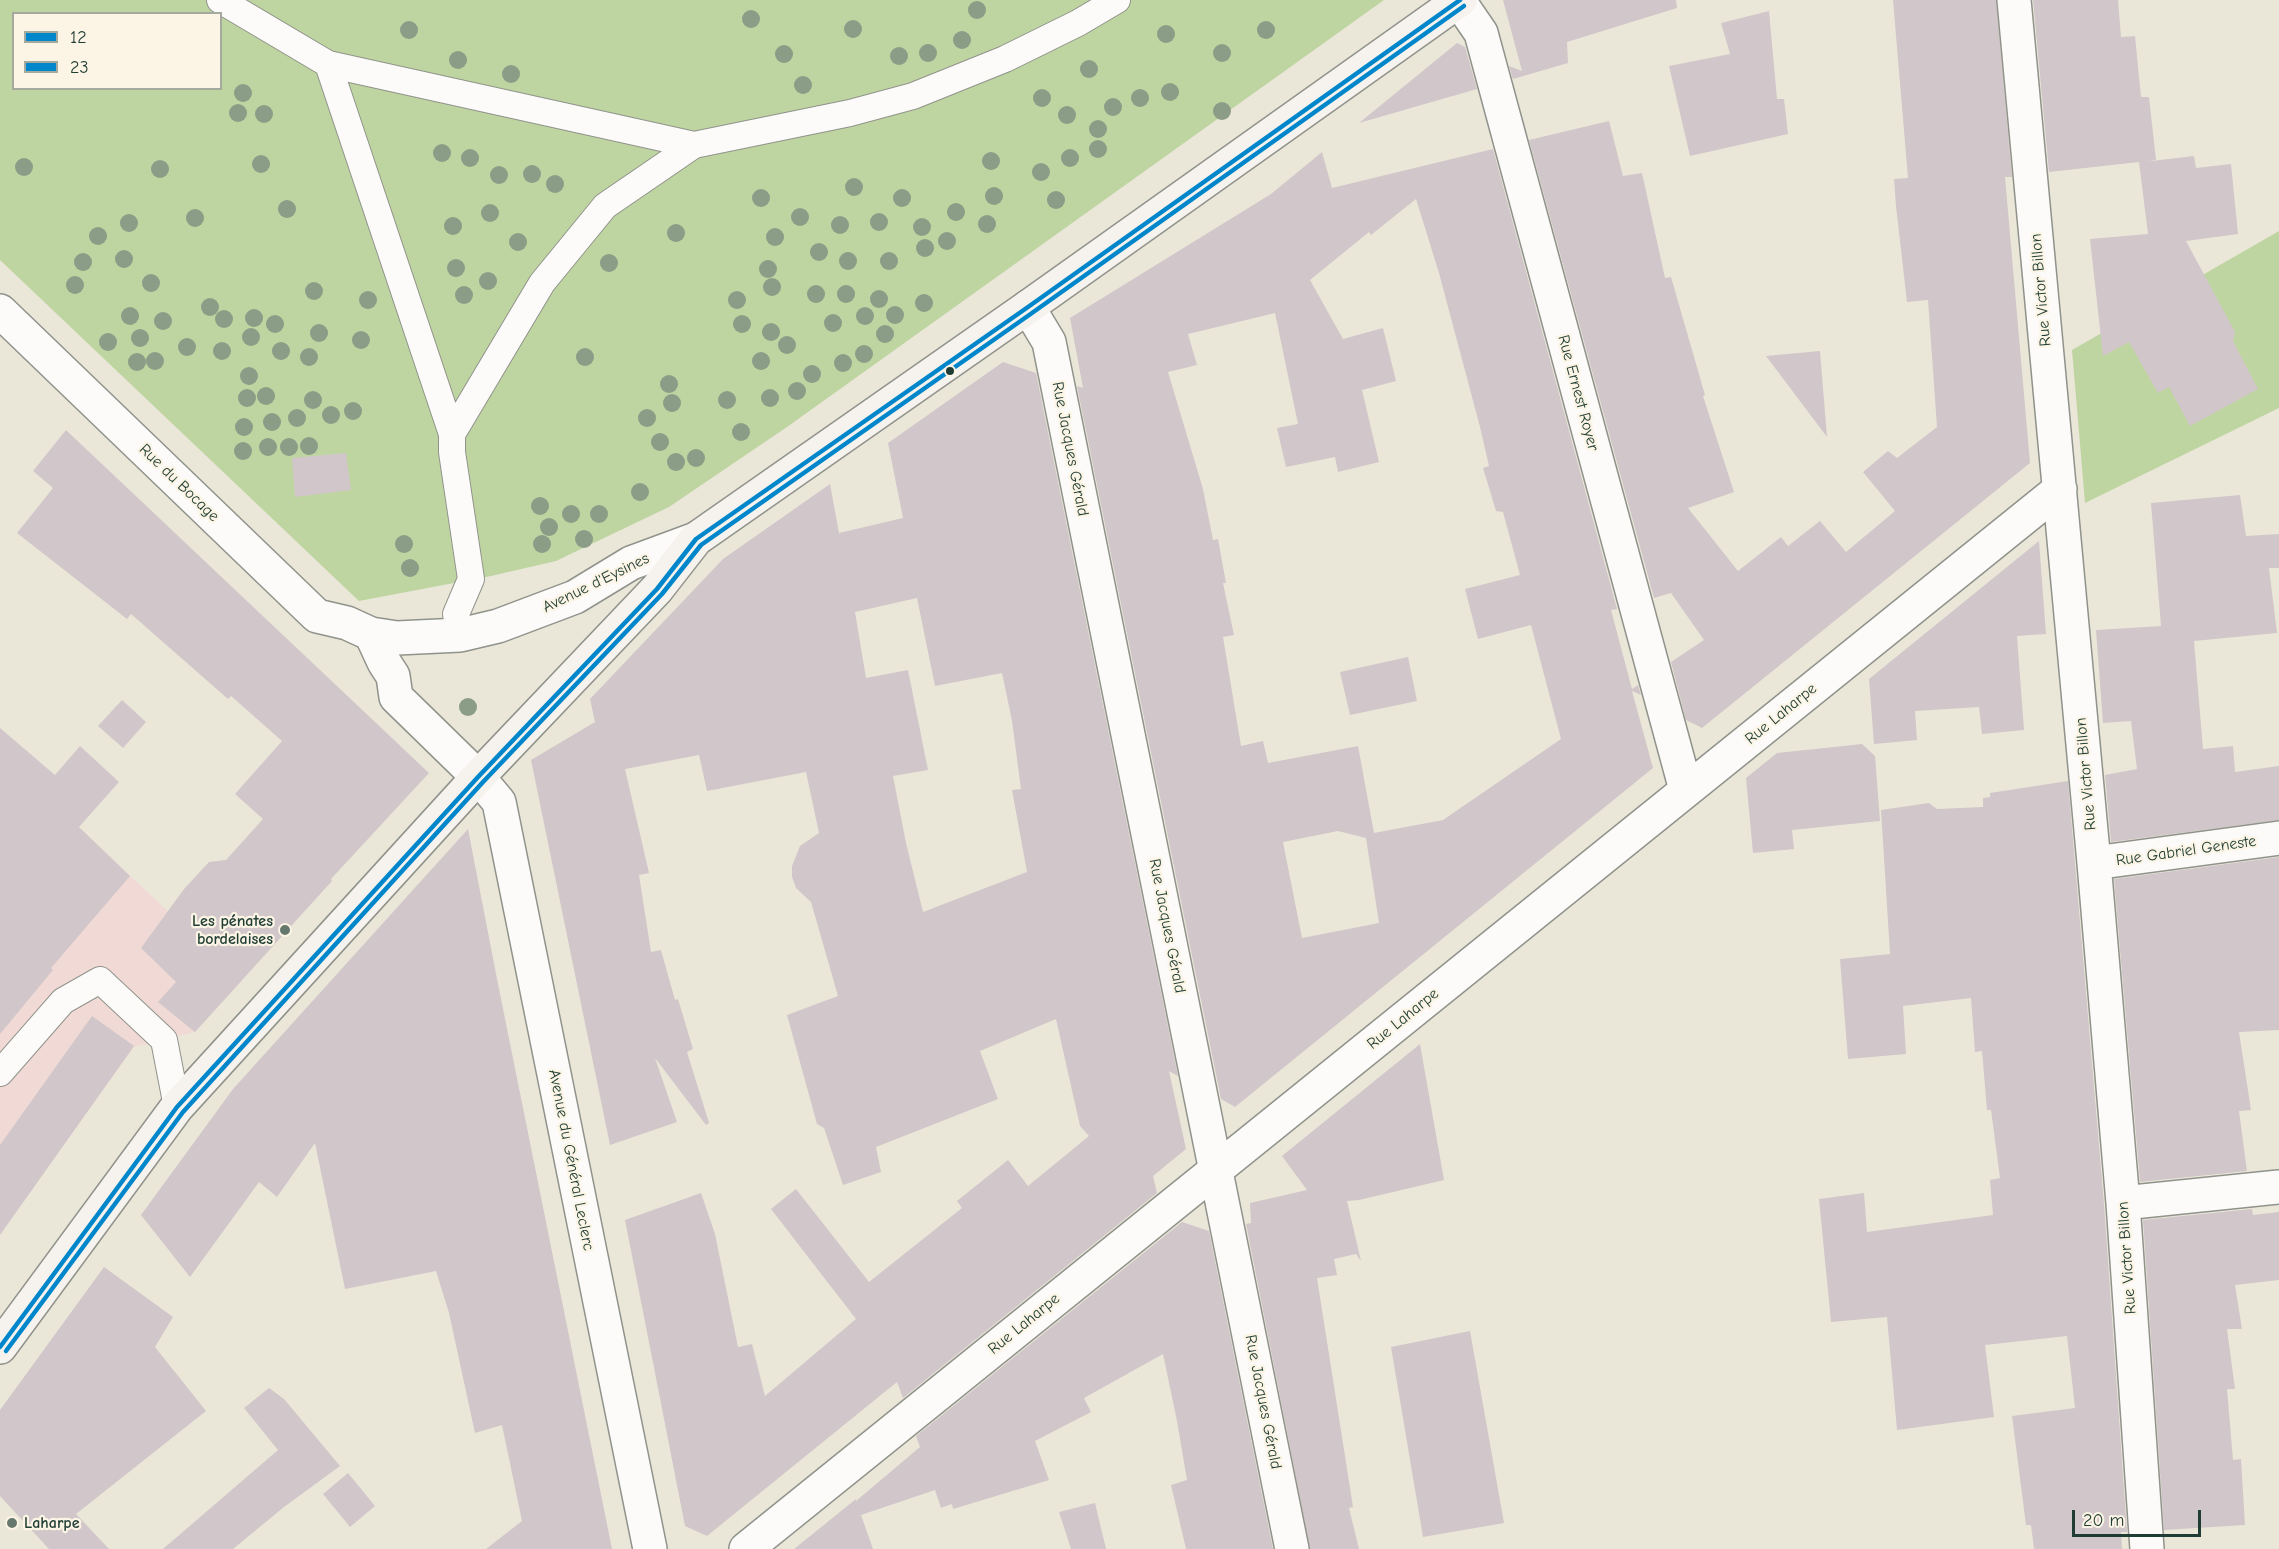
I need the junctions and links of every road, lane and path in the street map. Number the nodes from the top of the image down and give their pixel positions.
1 (220, 0) edge
2 (1117, 0) edge
3 (1459, 0) edge
4 (2014, 0) edge
5 (328, 64) junction
6 (694, 145) junction
7 (1028, 307) junction
8 (0, 311) edge
9 (453, 434) junction
10 (2060, 489) junction
11 (696, 539) junction
12 (371, 634) junction
13 (460, 634) junction
14 (478, 777) junction
15 (1686, 790) junction
16 (2279, 838) edge
17 (2094, 863) junction
18 (0, 1073) edge
19 (177, 1107) junction
20 (1215, 1169) junction
21 (2279, 1187) edge
22 (2123, 1203) junction
23 (0, 1347) edge
24 (650, 1549) edge
25 (746, 1549) edge
26 (1292, 1549) edge
27 (2147, 1549) edge

1 - 5 lane
2 - 6 lane
3 - 7 street, Avenue d'Eysines
3 - 15 street, Rue Ernest Royer
4 - 10 street, Rue Victor Billon
5 - 6 lane
5 - 9 lane
6 - 9 lane
7 - 11 street, Avenue d'Eysines
7 - 20 street, Rue Jacques Gérald
8 - 12 street, Rue du Bocage
9 - 13 lane
10 - 15 street, Rue Laharpe
10 - 17 street, Rue Victor Billon
11 - 13 street, Avenue d'Eysines
11 - 14 street, Avenue d'Eysines
12 - 13 street, Rue du Bocage
12 - 14 street
14 - 19 street, Avenue d'Eysines
14 - 24 street, Avenue du Général Leclerc
15 - 20 street, Rue Laharpe
16 - 17 street, Rue Gabriel Geneste
17 - 22 street, Rue Victor Billon
18 - 19 lane
19 - 23 street, Avenue d'Eysines
20 - 25 street, Rue Laharpe
20 - 26 street, Rue Jacques Gérald
21 - 22 street
22 - 27 street, Rue Victor Billon

